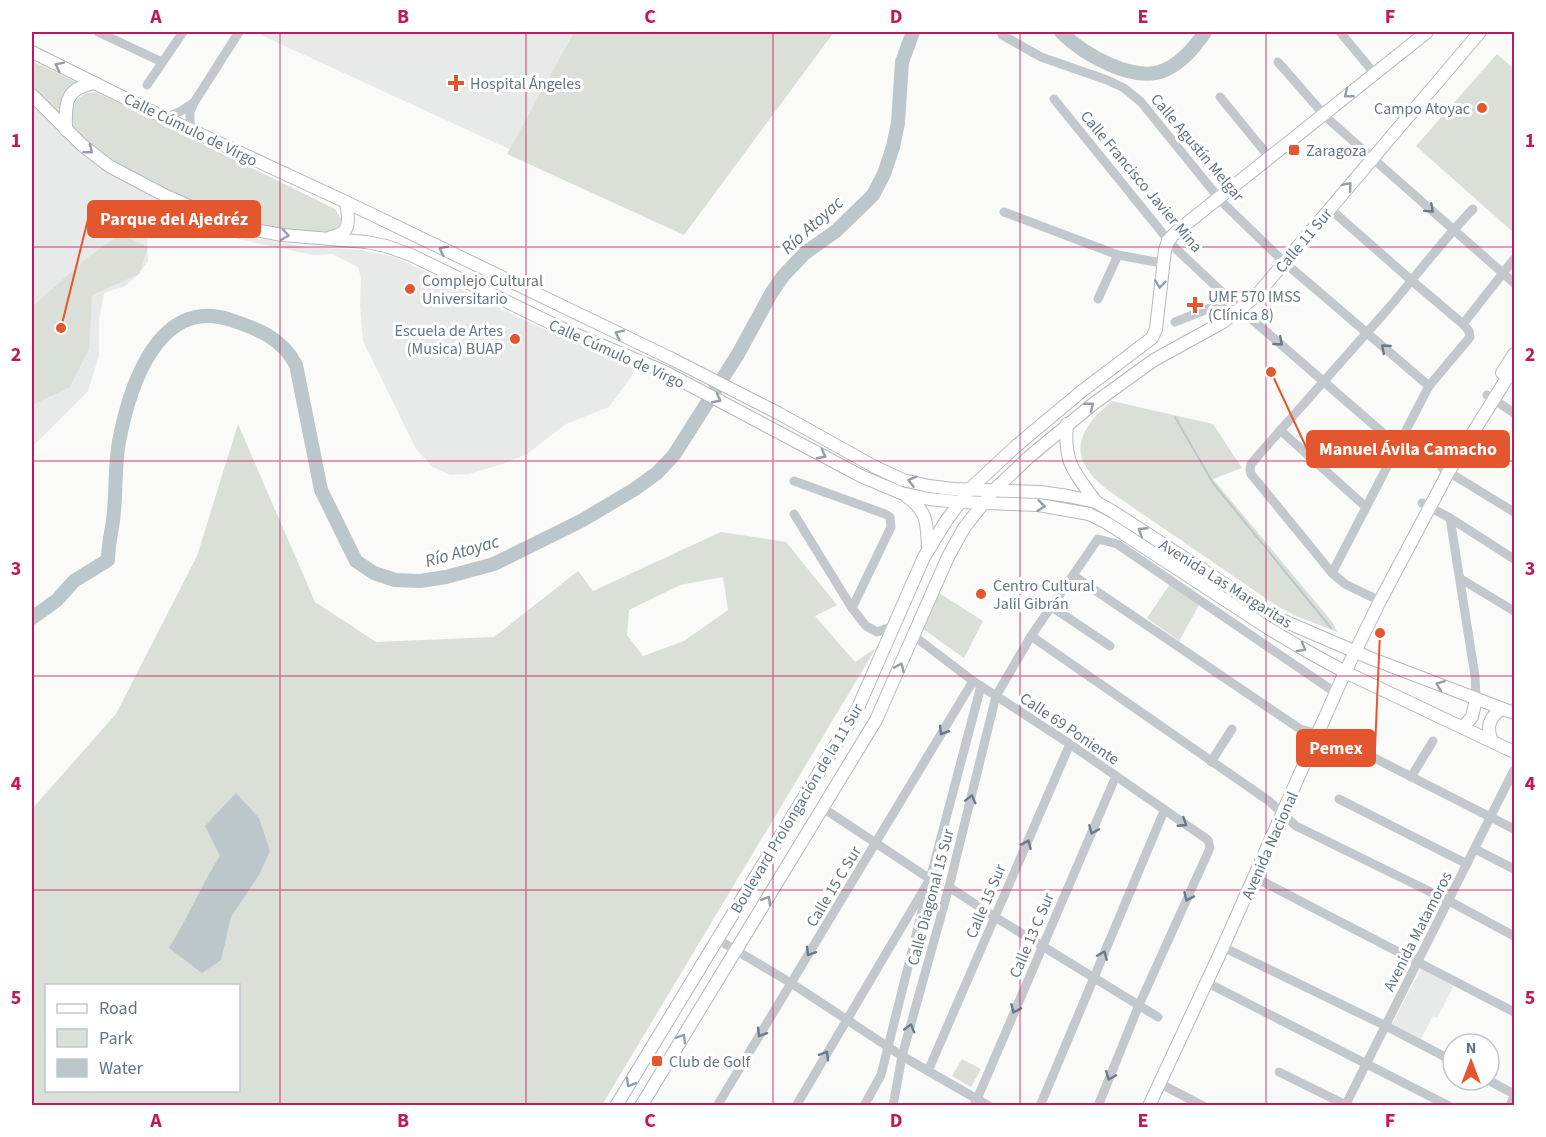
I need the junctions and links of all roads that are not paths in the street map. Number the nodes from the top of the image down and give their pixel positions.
1 (183, 32) edge
2 (244, 32) edge
3 (1341, 32) edge
4 (1425, 32) edge
5 (1480, 32) edge
6 (104, 33) edge
7 (1002, 35) dead end
8 (237, 36) edge
9 (32, 52) edge
10 (162, 62) junction
11 (1278, 62) dead end
12 (1374, 73) junction
13 (95, 83) junction
14 (147, 85) dead end
15 (32, 95) edge
16 (1220, 98) dead end
17 (1054, 99) dead end
18 (195, 101) junction
19 (1323, 115) junction
20 (165, 118) junction
21 (66, 129) junction
22 (190, 130) junction
23 (1269, 157) junction
24 (1372, 157) junction
25 (1218, 198) junction
26 (346, 202) junction
27 (1329, 208) junction
28 (1473, 209) dead end
29 (1004, 212) dead end
30 (1453, 230) junction
31 (318, 239) junction
32 (1171, 243) junction
33 (1118, 255) junction
34 (1515, 259) edge
35 (1284, 262) junction
36 (1162, 263) junction
37 (482, 269) junction
38 (446, 272) junction
39 (1503, 272) junction
40 (1411, 280) junction
41 (1515, 283) edge
42 (1098, 299) dead end
43 (1230, 300) junction
44 (1240, 309) junction
45 (1175, 322) dead end
46 (1463, 324) junction
47 (1367, 332) junction
48 (1515, 354) edge
49 (1515, 367) edge
50 (1324, 381) junction
51 (1429, 386) junction
52 (1490, 397) junction
53 (1515, 413) edge
54 (1067, 424) junction
55 (1280, 430) junction
56 (1398, 446) junction
57 (1015, 447) junction
58 (1029, 457) junction
59 (1445, 469) junction
60 (794, 481) dead end
61 (969, 490) junction
62 (993, 491) junction
63 (901, 493) junction
64 (959, 502) junction
65 (1096, 502) junction
66 (983, 504) junction
67 (1425, 505) junction
68 (1366, 507) junction
69 (1515, 512) edge
70 (794, 514) dead end
71 (1450, 518) junction
72 (928, 549) junction
73 (1515, 559) edge
74 (1332, 573) junction
75 (1074, 576) junction
76 (1461, 579) junction
77 (1377, 600) junction
78 (1052, 606) junction
79 (852, 608) junction
80 (1515, 611) edge
81 (894, 626) junction
82 (914, 636) junction
83 (1030, 636) junction
84 (1110, 646) dead end
85 (1352, 651) junction
86 (1345, 672) junction
87 (977, 684) junction
88 (1336, 693) junction
89 (996, 696) junction
90 (1476, 699) junction
91 (1502, 709) junction
92 (1515, 713) edge
93 (1463, 727) junction
94 (1232, 729) dead end
95 (1318, 734) junction
96 (1433, 741) dead end
97 (1492, 741) junction
98 (1070, 744) junction
99 (1515, 752) edge
100 (1211, 762) junction
101 (1515, 770) edge
102 (1116, 777) junction
103 (1412, 777) junction
104 (1339, 799) dead end
105 (823, 808) junction
106 (1164, 811) junction
107 (1283, 814) junction
108 (1490, 817) junction
109 (1515, 829) edge
110 (877, 842) junction
111 (1475, 849) junction
112 (1467, 864) junction
113 (1515, 869) edge
114 (1254, 877) junction
115 (930, 879) junction
116 (950, 887) junction
117 (1449, 901) junction
118 (995, 917) junction
119 (1515, 936) edge
120 (717, 939) junction
121 (1043, 946) junction
122 (1223, 947) junction
123 (736, 950) junction
124 (1419, 961) junction
125 (1093, 977) junction
126 (1206, 982) junction
127 (791, 983) junction
128 (1139, 1005) junction
129 (1515, 1012) edge
130 (1158, 1017) dead end
131 (846, 1018) junction
132 (1386, 1026) junction
133 (888, 1046) junction
134 (902, 1056) junction
135 (1441, 1056) edge
136 (1366, 1064) junction
137 (928, 1071) junction
138 (1280, 1072) dead end
139 (1159, 1083) junction
140 (1501, 1087) edge
141 (1515, 1095) edge
142 (975, 1102) edge
143 (1345, 1105) edge
144 (616, 1106) edge
145 (641, 1106) edge
146 (717, 1106) edge
147 (796, 1106) edge
148 (864, 1106) edge
149 (893, 1106) edge
150 (989, 1106) edge
151 (1040, 1106) edge
152 (1098, 1106) edge
153 (1149, 1106) edge
154 (1203, 1106) edge
155 (1449, 1106) edge
156 (1510, 1106) edge

1 - 10 street
2 - 8 street
3 - 12 street
4 - 12 main road
5 - 24 main road, Calle 11 Sur
6 - 10 street
7 - 25 street, Calle Agustín Melgar
8 - 18 street
13 -> 9 main road, Calle Cúmulo de Virgo
10 - 14 street
11 - 19 street
12 -> 19 main road
13 - 20 main road, Calle Cúmulo de Virgo
13 - 21 main road
15 - 21 main road, Calle Cúmulo de Virgo
16 - 23 street
17 - 32 street, Calle Francisco Javier Mina
18 - 20 street
18 - 22 street
19 - 23 main road
19 - 24 street
20 - 22 main road, Calle Cúmulo de Virgo
21 -> 31 main road, Calle Cúmulo de Virgo
22 - 26 main road, Calle Cúmulo de Virgo
23 - 25 main road
27 -> 24 main road, Calle 11 Sur
24 -> 30 street
25 - 32 main road
25 - 35 street, Calle Agustín Melgar
26 - 31 main road
37 -> 26 main road, Calle Cúmulo de Virgo
27 - 35 main road, Calle 11 Sur
27 - 40 street
28 - 30 street
29 - 33 street
30 - 39 street
30 - 40 street
31 - 38 main road, Calle Cúmulo de Virgo
32 - 36 main road
32 - 43 street, Calle Francisco Javier Mina
33 - 36 street
33 - 42 street
34 - 39 street
35 - 44 main road, Calle 11 Sur
35 - 47 street, Calle Agustín Melgar
36 -> 57 main road
37 - 38 main road
61 -> 37 main road, Calle Cúmulo de Virgo
38 -> 63 main road, Calle Cúmulo de Virgo
39 - 41 street
39 - 46 street
40 - 46 street
40 - 47 street
43 - 44 street, Calle Francisco Javier Mina
43 - 45 street
44 -> 50 street, Calle Francisco Javier Mina
54 -> 44 main road, Calle 11 Sur
46 - 51 street
47 - 50 street
51 -> 47 street, Calle Agustín Melgar
48 - 52 main road, Avenida Nacional
49 - 52 main road, Avenida Nacional
50 - 55 street
50 - 56 street, Calle Francisco Javier Mina
51 - 56 street
52 - 53 street
52 - 59 main road, Avenida Nacional
54 - 58 main road, Calle 11 Sur
54 - 65 main road
55 - 68 street
55 - 74 street
56 - 68 street
57 - 58 main road
57 - 61 main road
58 - 62 main road, Calle 11 Sur
59 - 67 main road, Avenida Nacional
59 - 69 street
60 - 79 street
61 - 62 main road, Avenida Las Margaritas
61 - 64 main road
62 - 65 main road, Avenida Las Margaritas
62 - 66 main road, Calle 11 Sur
63 - 64 main road, Calle Cúmulo de Virgo
63 - 72 main road
64 - 66 main road, Calle Cúmulo de Virgo
64 - 72 main road, Boulevard Prolongación de la 11 Sur
85 -> 65 main road, Avenida Las Margaritas
66 - 82 main road, Boulevard Prolongación de la 11 Sur
66 -> 86 main road, Avenida Las Margaritas
67 - 71 street
67 - 77 main road, Avenida Nacional
68 - 74 street
70 - 79 street
71 - 73 street
71 - 76 street
72 - 81 main road, Boulevard Prolongación de la 11 Sur
74 - 77 street
75 - 78 street, Calle Diagonal 15 Sur
75 - 88 street, Calle Diagonal 15 Sur
75 - 95 street
76 - 80 street
76 - 90 street
77 - 85 main road, Avenida Nacional
78 - 83 street, Calle Diagonal 15 Sur
78 - 84 street
79 - 81 street
81 - 120 main road, Boulevard Prolongación de la 11 Sur
82 - 87 street, Calle 69 Poniente
105 -> 82 main road, Boulevard Prolongación de la 11 Sur
83 - 89 street, Calle Diagonal 15 Sur
83 - 100 street
85 - 86 main road, Avenida Nacional
90 -> 85 main road, Avenida Las Margaritas
86 - 88 main road, Avenida Nacional
86 - 93 main road, Avenida Las Margaritas
87 - 89 street, Calle 69 Poniente
87 -> 110 street, Calle 15 C Sur
87 - 115 street, Calle Diagonal 15 Sur
88 - 95 main road, Avenida Nacional
89 - 98 street, Calle 69 Poniente
116 -> 89 street, Calle Diagonal 15 Sur
90 - 91 main road, Avenida Las Margaritas
90 - 93 main road
91 - 92 main road, Avenida Las Margaritas
91 - 97 main road
93 - 97 main road, Avenida Las Margaritas
94 - 100 street
95 - 103 street
95 - 107 main road, Avenida Nacional
96 - 103 street
97 - 99 main road, Avenida Las Margaritas
98 - 102 street, Calle 69 Poniente
118 -> 98 street, Calle 15 Sur
100 - 107 street
101 - 108 street, Avenida Matamoros
102 - 106 street, Calle 69 Poniente
102 -> 121 street, Calle 13 C Sur
103 - 108 street
104 - 112 street
105 - 110 street
123 -> 105 main road, Boulevard Prolongación de la 11 Sur
125 -> 106 street
106 -> 128 street, Calle 69 Poniente
107 - 114 main road, Avenida Nacional
107 - 117 street
108 - 109 street
108 - 111 street, Avenida Matamoros
110 - 115 street
110 -> 127 street, Calle 15 C Sur
111 - 112 street, Avenida Matamoros
111 - 113 street
112 - 117 street, Avenida Matamoros
114 - 122 main road, Avenida Nacional
114 - 124 street
115 - 131 street
115 - 133 street, Calle Diagonal 15 Sur
116 - 118 street
134 -> 116 street, Calle Diagonal 15 Sur
117 - 119 street
117 - 124 street, Avenida Matamoros
118 - 121 street
118 - 137 street, Calle 15 Sur
120 - 123 street
120 -> 144 main road, Boulevard Prolongación de la 11 Sur
121 - 125 street
121 -> 142 street, Calle 13 C Sur
122 - 126 main road, Avenida Nacional
122 - 132 street
123 - 127 street
145 -> 123 main road, Boulevard Prolongación de la 11 Sur
124 - 129 street
124 - 132 street, Avenida Matamoros
125 - 128 street
125 - 151 street
126 - 136 street
126 - 139 main road, Avenida Nacional
127 - 131 street
127 -> 146 street, Calle 15 C Sur
128 - 130 street
128 -> 152 street
131 - 133 street
147 -> 131 street
132 - 135 street
132 - 136 street, Avenida Matamoros
133 - 134 street
133 - 148 street, Calle Diagonal 15 Sur
134 - 137 street
134 - 149 street, Calle Diagonal 15 Sur
136 - 143 street, Avenida Matamoros
136 - 155 street
137 - 142 street
138 - 143 street
139 - 153 main road, Avenida Nacional
139 - 154 street
140 - 141 street
141 - 156 street
142 - 150 street

